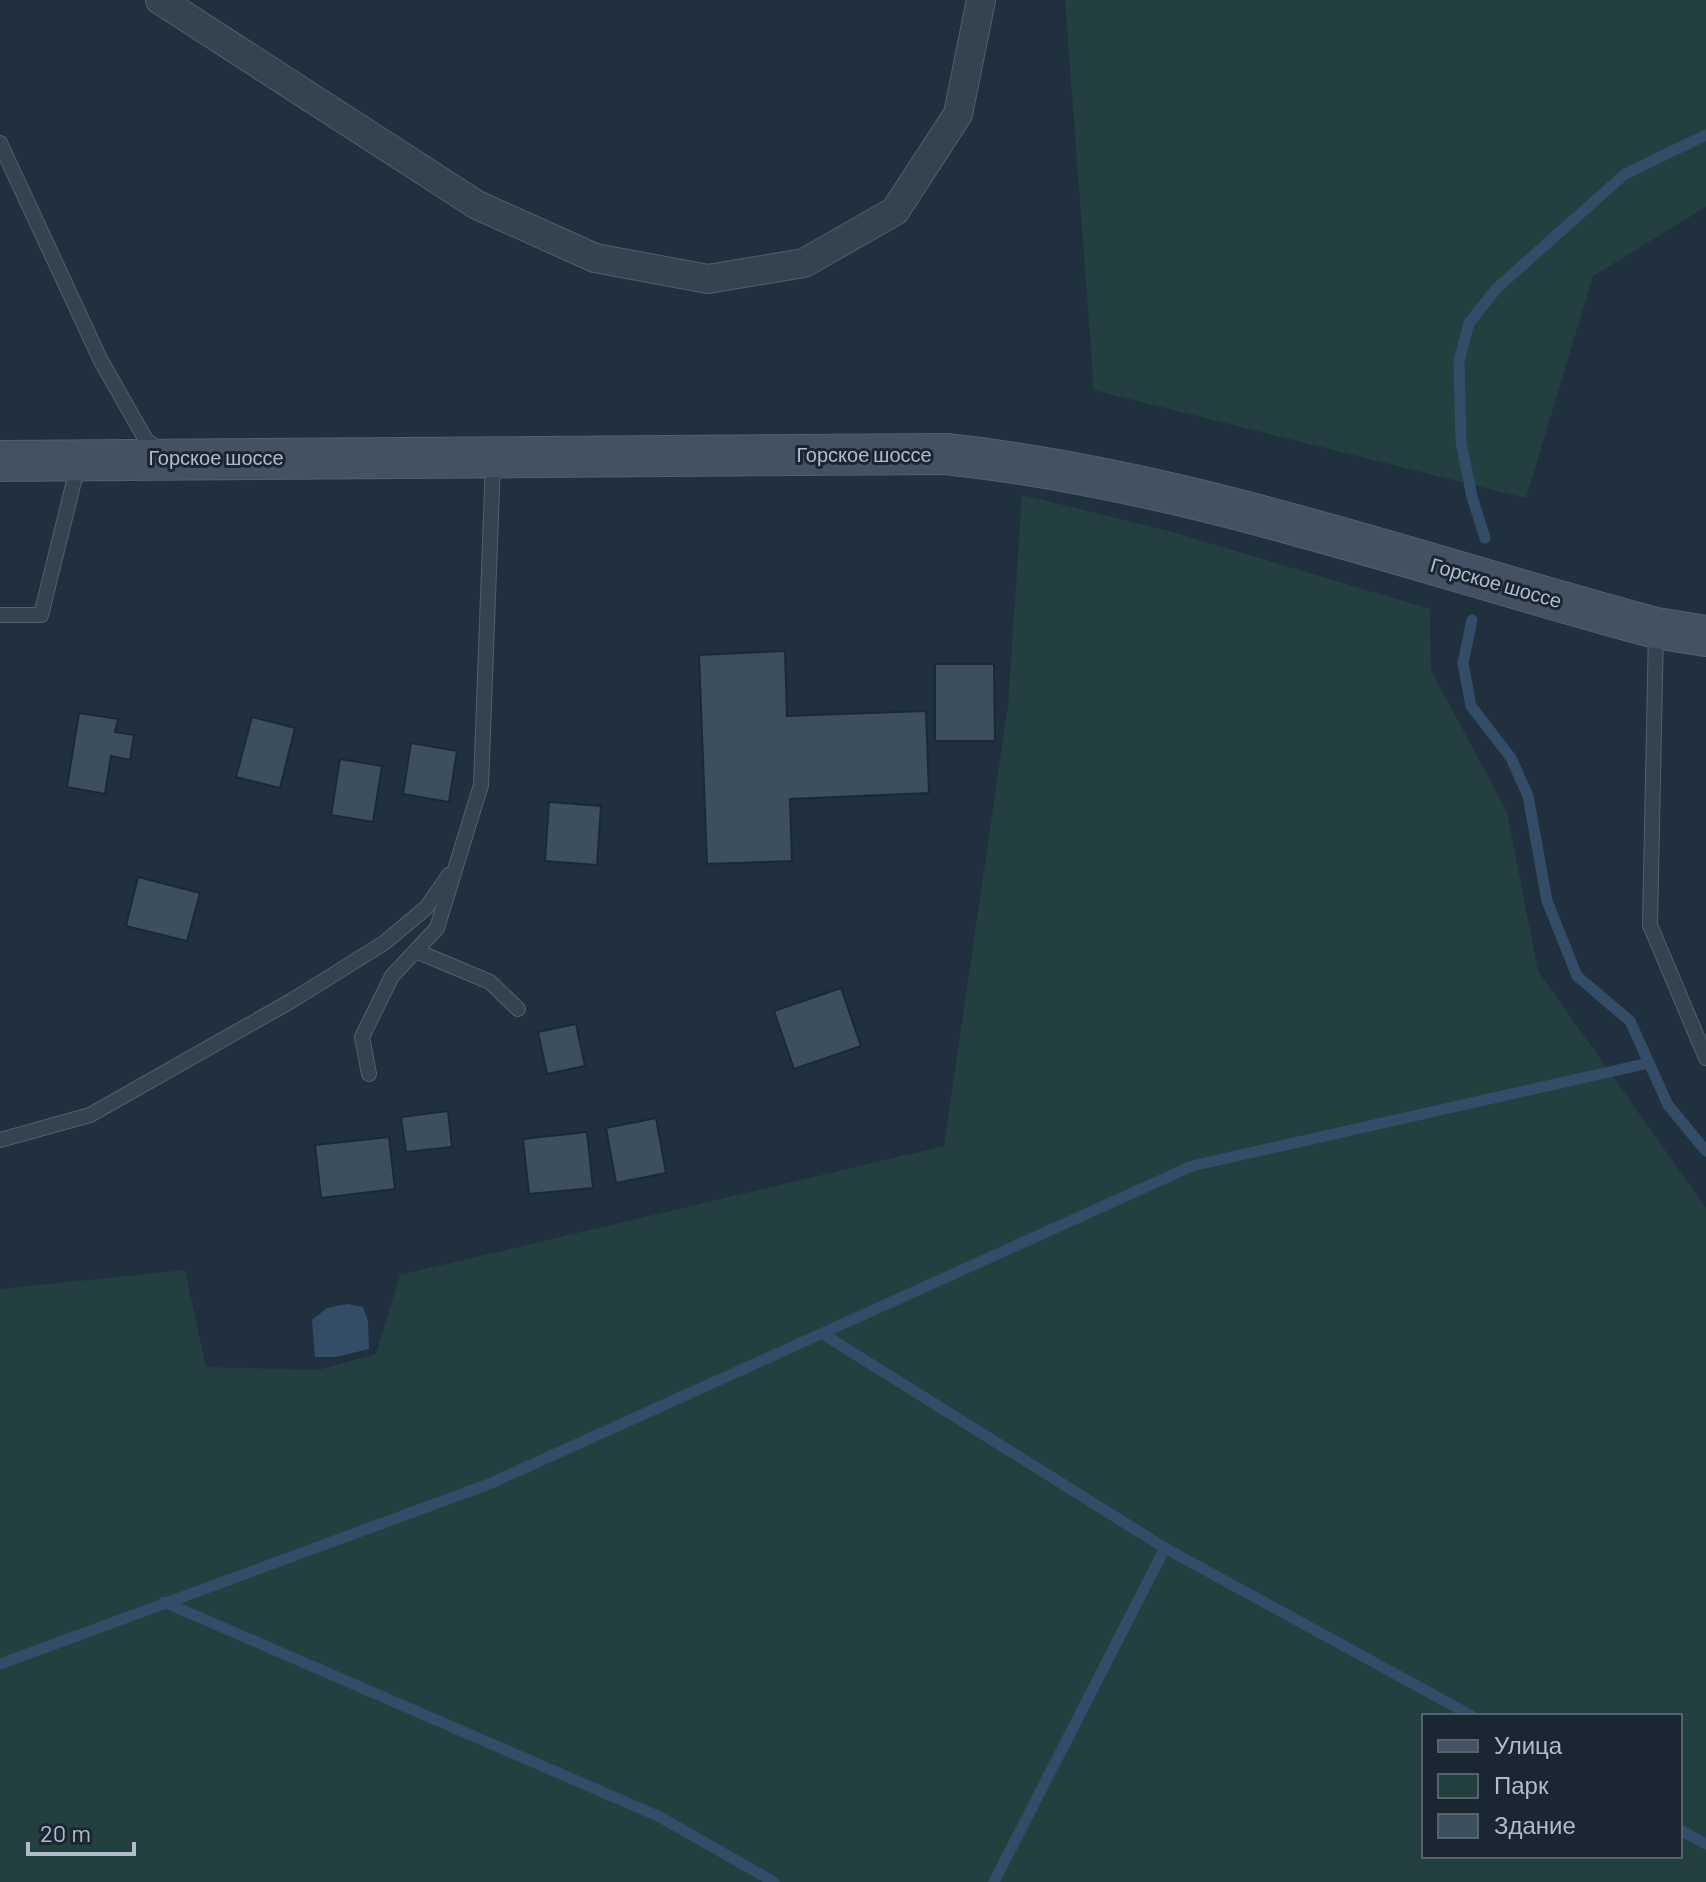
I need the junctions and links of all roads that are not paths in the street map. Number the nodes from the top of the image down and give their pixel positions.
1 (160, 0) edge
2 (981, 0) edge
3 (0, 143) edge
4 (493, 457) junction
5 (173, 458) junction
6 (79, 460) junction
7 (0, 461) edge
8 (0, 615) edge
9 (1656, 628) junction
10 (1706, 636) edge
11 (456, 865) junction
12 (416, 951) junction
13 (518, 1009) dead end
14 (1706, 1058) edge
15 (369, 1074) dead end
16 (0, 1140) edge

1 - 2 street
3 - 5 lane
4 - 5 main road, Горское шоссе
4 - 9 main road, Горское шоссе
4 - 11 lane
5 - 6 main road, Горское шоссе
6 - 7 main road, Горское шоссе
6 - 8 lane
9 - 10 main road, Горское шоссе
9 - 14 lane
11 - 12 lane
11 - 16 lane
12 - 13 lane
12 - 15 lane

